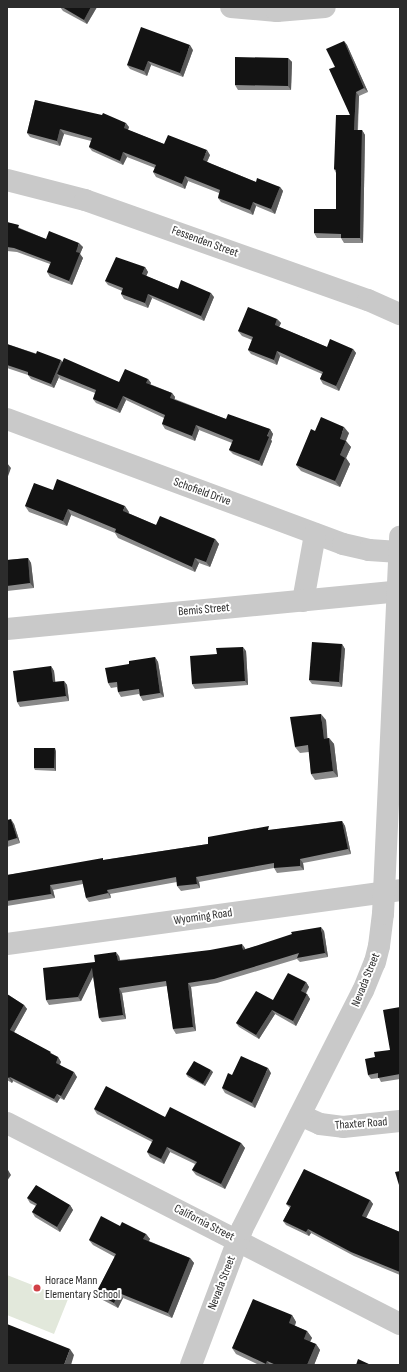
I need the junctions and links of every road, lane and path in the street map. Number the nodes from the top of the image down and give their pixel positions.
1 (231, 7) edge
2 (326, 7) edge
3 (7, 180) edge
4 (400, 314) edge
5 (7, 419) edge
6 (315, 534) junction
7 (400, 544) edge
8 (399, 591) edge
9 (303, 601) junction
10 (7, 629) edge
11 (392, 891) edge
12 (7, 944) edge
13 (300, 1115) junction
14 (400, 1121) edge
15 (7, 1123) edge
16 (238, 1240) junction
17 (400, 1324) edge
18 (191, 1365) edge

1 - 2 street
3 - 4 street, Fessenden Street
5 - 6 street, Schofield Drive
6 - 7 street, Schofield Drive
6 - 9 street
7 - 8 street, Nevada Street
8 - 9 street, Bemis Street
8 - 11 street, Nevada Street
9 - 10 street, Bemis Street
11 - 12 street, Wyoming Road
11 - 13 street, Nevada Street
13 - 14 street, Thaxter Road
13 - 16 street, Nevada Street
15 - 16 street, California Street
16 - 17 street, California Street
16 - 18 street, Nevada Street

